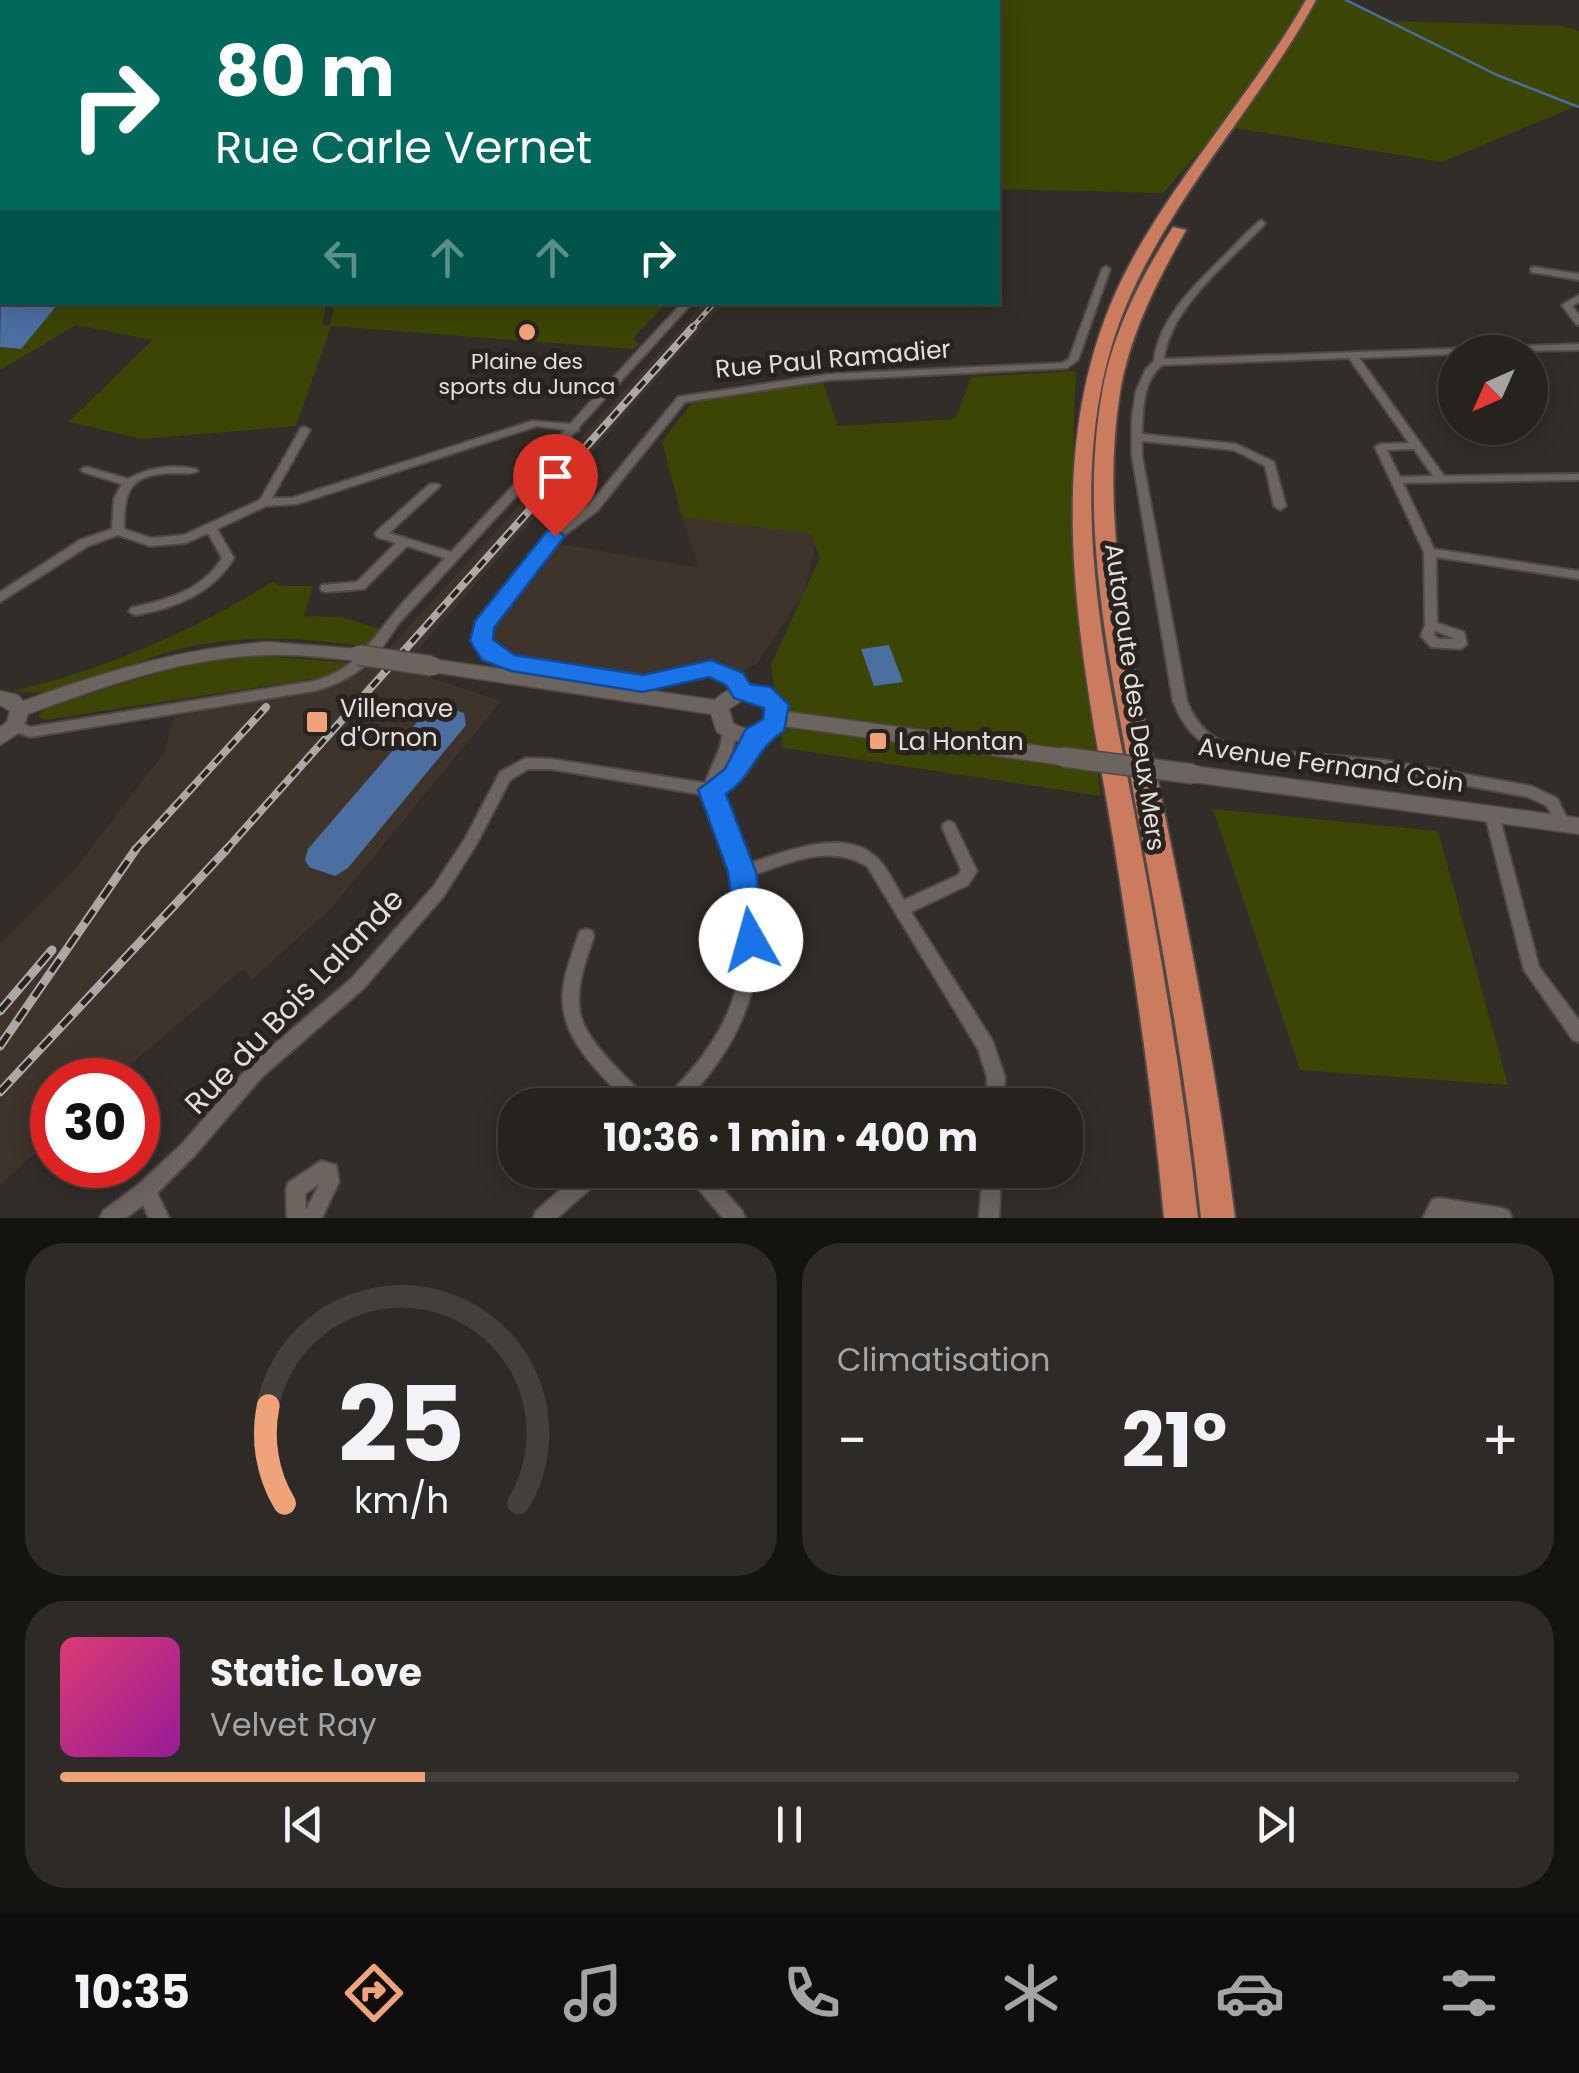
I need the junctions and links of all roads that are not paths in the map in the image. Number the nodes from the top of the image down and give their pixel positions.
1 (1311, 0) edge
2 (1323, 0) edge
3 (1261, 223) dead end
4 (1106, 269) dead end
5 (1534, 270) dead end
6 (1579, 278) edge
7 (1579, 298) edge
8 (687, 305) edge
9 (1579, 322) edge
10 (1579, 347) edge
11 (1352, 356) junction
12 (1159, 362) junction
13 (575, 428) junction
14 (305, 430) dead end
15 (1137, 437) junction
16 (1416, 446) junction
17 (88, 470) dead end
18 (192, 472) dead end
19 (1439, 477) junction
20 (1573, 477) edge
21 (1398, 480) junction
22 (130, 483) junction
23 (434, 486) dead end
24 (1579, 493) edge
25 (264, 502) junction
26 (1280, 506) dead end
27 (212, 530) junction
28 (118, 532) junction
29 (406, 541) junction
30 (1430, 552) junction
31 (454, 557) junction
32 (1579, 575) edge
33 (326, 588) dead end
34 (0, 598) edge
35 (135, 610) dead end
36 (1432, 625) dead end
37 (743, 692) junction
38 (0, 698) edge
39 (720, 708) junction
40 (778, 718) junction
41 (12, 725) edge
42 (730, 732) junction
43 (755, 736) junction
44 (711, 790) junction
45 (1492, 815) junction
46 (1571, 824) edge
47 (949, 827) dead end
48 (742, 872) junction
49 (902, 910) junction
50 (586, 936) dead end
51 (1579, 1034) edge
52 (626, 1088) edge
53 (689, 1088) edge
54 (996, 1088) edge
55 (577, 1188) edge
56 (710, 1188) edge
57 (991, 1188) edge
58 (146, 1191) junction
59 (110, 1218) edge
60 (159, 1218) edge
61 (297, 1218) edge
62 (312, 1218) edge
63 (543, 1218) edge
64 (735, 1218) edge
65 (989, 1218) edge
66 (1181, 1218) edge
67 (1218, 1218) edge
68 (1434, 1218) edge
69 (1502, 1218) edge

1 - 66 highway, Autoroute des Deux Mers
2 - 67 highway, Autoroute des Deux Mers
3 - 12 street
4 - 37 street, Rue Paul Ramadier
5 - 6 street
7 - 9 street
8 - 13 street
10 - 11 street
11 - 12 street
11 - 16 street
12 - 15 street
13 - 25 street
13 - 31 street
14 - 25 street
15 - 26 street
15 - 46 street
16 - 19 street
16 - 21 street
17 - 22 street
18 - 22 street
19 - 20 street
19 - 21 street
20 - 24 street
21 - 30 street
22 - 28 street
23 - 29 street
25 - 27 street
27 - 28 street
27 - 35 street
28 - 34 street
29 - 31 street
29 - 33 street
30 - 32 street
30 - 36 street
31 - 41 street
37 - 39 main road
37 - 40 main road
38 - 41 main road
39 - 41 main road, bridge
39 - 42 main road
40 - 43 main road
40 - 45 main road, Avenue Fernand Coin, bridge
42 - 43 main road
42 - 44 street
43 - 44 street
44 - 48 street
44 - 58 street, Rue du Bois Lalande
45 - 46 main road, Avenue Fernand Coin
45 - 51 street
47 - 49 street
48 - 49 street
48 - 53 street
49 - 54 street
50 - 52 street
55 - 63 street
56 - 64 street
57 - 65 street
58 - 59 street, Rue du Bois Lalande
58 - 60 street
61 - 62 street
68 - 69 street

